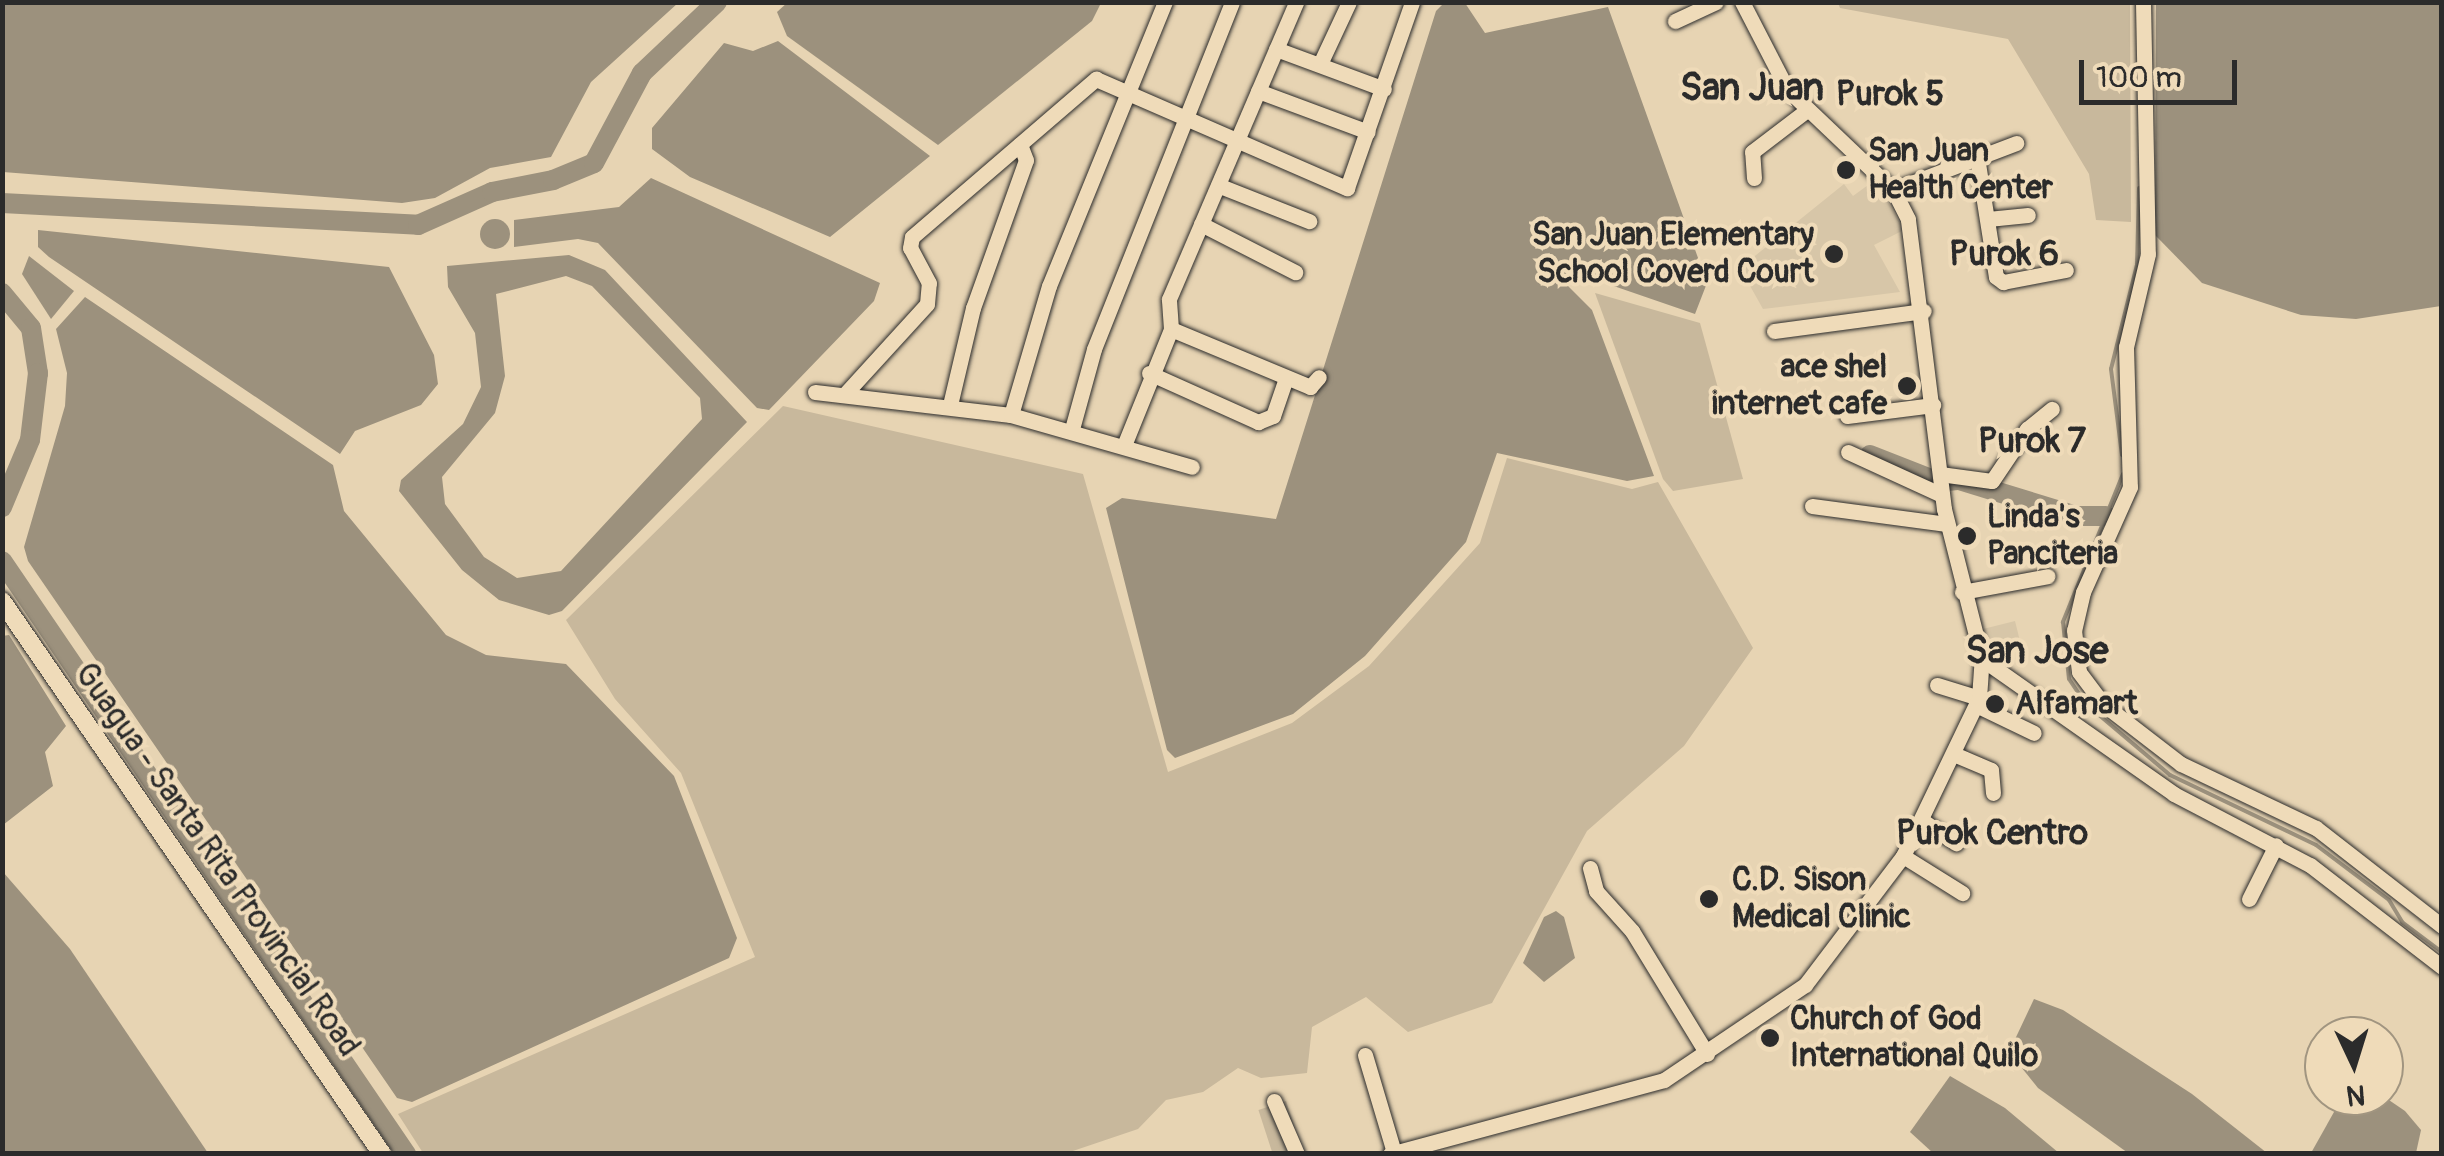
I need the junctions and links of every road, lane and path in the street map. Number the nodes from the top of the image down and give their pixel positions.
1 (1165, 2) edge
2 (1232, 2) edge
3 (1296, 2) edge
4 (1349, 2) edge
5 (1412, 2) edge
6 (1716, 2) edge
7 (1742, 2) edge
8 (2143, 2) edge
9 (1675, 21) dead end
10 (1276, 49) junction
11 (1320, 64) junction
12 (1384, 88) junction
13 (1128, 90) junction
14 (1258, 91) junction
15 (1807, 110) junction
16 (1186, 116) junction
17 (1368, 132) junction
18 (1236, 139) junction
19 (2016, 143) dead end
20 (1020, 144) junction
21 (1978, 157) junction
22 (1754, 178) dead end
23 (1220, 186) junction
24 (1894, 190) junction
25 (2028, 215) dead end
26 (1988, 219) junction
27 (1309, 221) dead end
28 (1201, 224) junction
29 (2066, 270) dead end
30 (1295, 272) dead end
31 (1924, 311) junction
32 (1171, 329) junction
33 (1774, 331) dead end
34 (1149, 373) junction
35 (1320, 377) dead end
36 (1286, 378) junction
37 (815, 392) dead end
38 (844, 395) junction
39 (950, 405) junction
40 (1933, 405) junction
41 (2052, 408) dead end
42 (1011, 415) junction
43 (1847, 416) dead end
44 (1072, 429) junction
45 (1125, 443) junction
46 (1848, 452) dead end
47 (1192, 467) dead end
48 (1941, 484) junction
49 (1812, 506) dead end
50 (1947, 524) junction
51 (2048, 576) dead end
52 (1962, 592) junction
53 (3, 601) edge
54 (1982, 659) junction
55 (1937, 685) dead end
56 (1977, 702) junction
57 (2034, 733) dead end
58 (1956, 754) junction
59 (1993, 793) dead end
60 (1924, 821) junction
61 (1956, 843) dead end
62 (2276, 844) junction
63 (1903, 856) junction
64 (1590, 868) dead end
65 (1962, 893) dead end
66 (2249, 899) dead end
67 (2442, 926) edge
68 (2442, 967) edge
69 (1366, 1054) dead end
70 (1707, 1054) junction
71 (1274, 1101) dead end
72 (1392, 1153) edge
73 (382, 1154) edge
74 (1297, 1154) edge

1 - 13 street
2 - 16 street
3 - 10 street
4 - 11 street
5 - 12 street
6 - 9 street
7 - 15 street
8 - 67 street
10 - 11 street
10 - 14 street
11 - 12 street
12 - 17 street
13 - 16 street
13 - 20 street
13 - 42 street
14 - 17 street
14 - 18 street
15 - 22 street
15 - 24 street
16 - 18 street
16 - 44 street
17 - 18 street
18 - 23 street
19 - 21 street
20 - 38 street
20 - 39 street
21 - 24 street
21 - 26 street
23 - 27 street
23 - 28 street
24 - 31 street
25 - 26 street
26 - 29 street
28 - 30 street
28 - 32 street
31 - 33 street
31 - 40 street
32 - 34 street
32 - 36 street
34 - 36 street
34 - 45 street
35 - 36 street
37 - 38 street
38 - 39 street
39 - 42 street
40 - 43 street
40 - 48 street
41 - 48 street
42 - 44 street
44 - 45 street
45 - 47 street
46 - 48 street
48 - 50 street
49 - 50 street
50 - 52 street
51 - 52 street
52 - 54 street
53 - 73 main road, Guagua - Santa Rita Provincial Road
54 - 56 street
54 - 62 street
55 - 56 street
56 - 57 street
56 - 58 street
58 - 59 street
58 - 60 street
60 - 61 street
60 - 63 street
62 - 66 street
62 - 68 street
63 - 65 street
63 - 70 street
64 - 70 street
69 - 72 street
70 - 72 street
71 - 74 street

